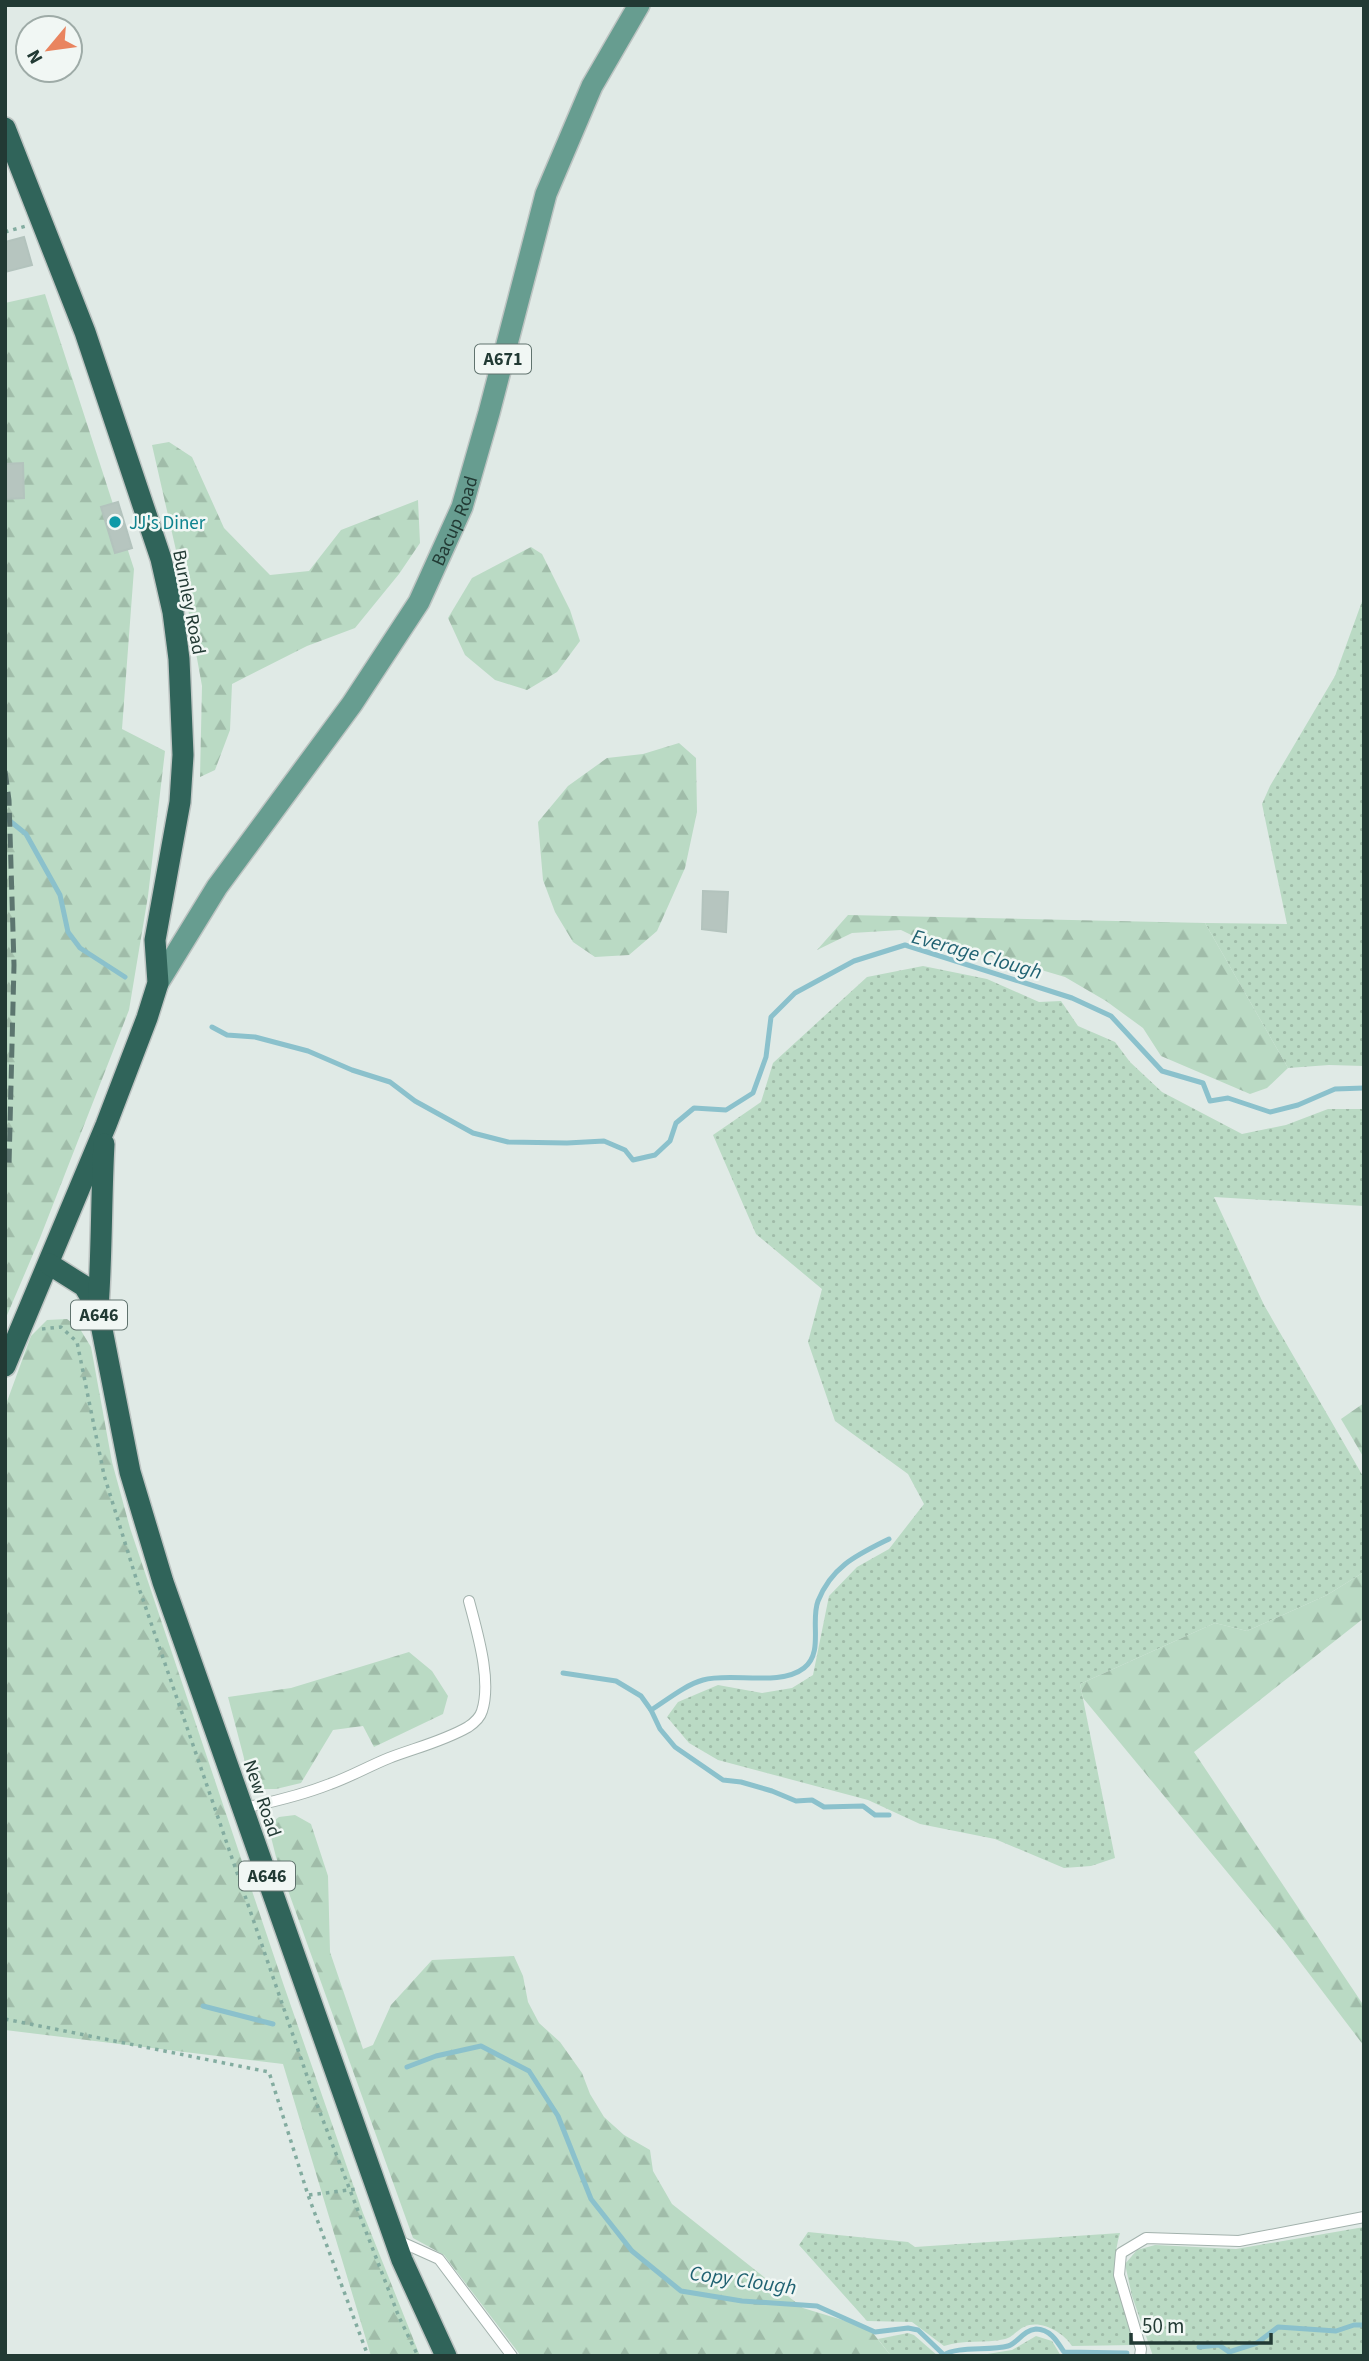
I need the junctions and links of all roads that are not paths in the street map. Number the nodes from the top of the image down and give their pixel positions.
1 (639, 5) edge
2 (5, 128) edge
3 (158, 983) junction
4 (106, 1125) junction
5 (49, 1264) junction
6 (98, 1309) junction
7 (5, 1367) edge
8 (469, 1601) dead end
9 (242, 1808) junction
10 (1364, 2217) edge
11 (395, 2239) junction
12 (446, 2356) edge
13 (512, 2356) edge
14 (1140, 2356) edge

1 - 3 main road, Bacup Road / A671
2 - 3 highway, Burnley Road
3 - 4 highway
4 - 5 highway
4 - 6 highway
5 - 6 highway, New Road / A646
5 - 7 highway
6 - 9 highway, New Road / A646
8 - 9 lane
9 - 11 highway, New Road / A646
10 - 14 lane
11 - 12 highway, New Road / A646
11 - 13 lane

